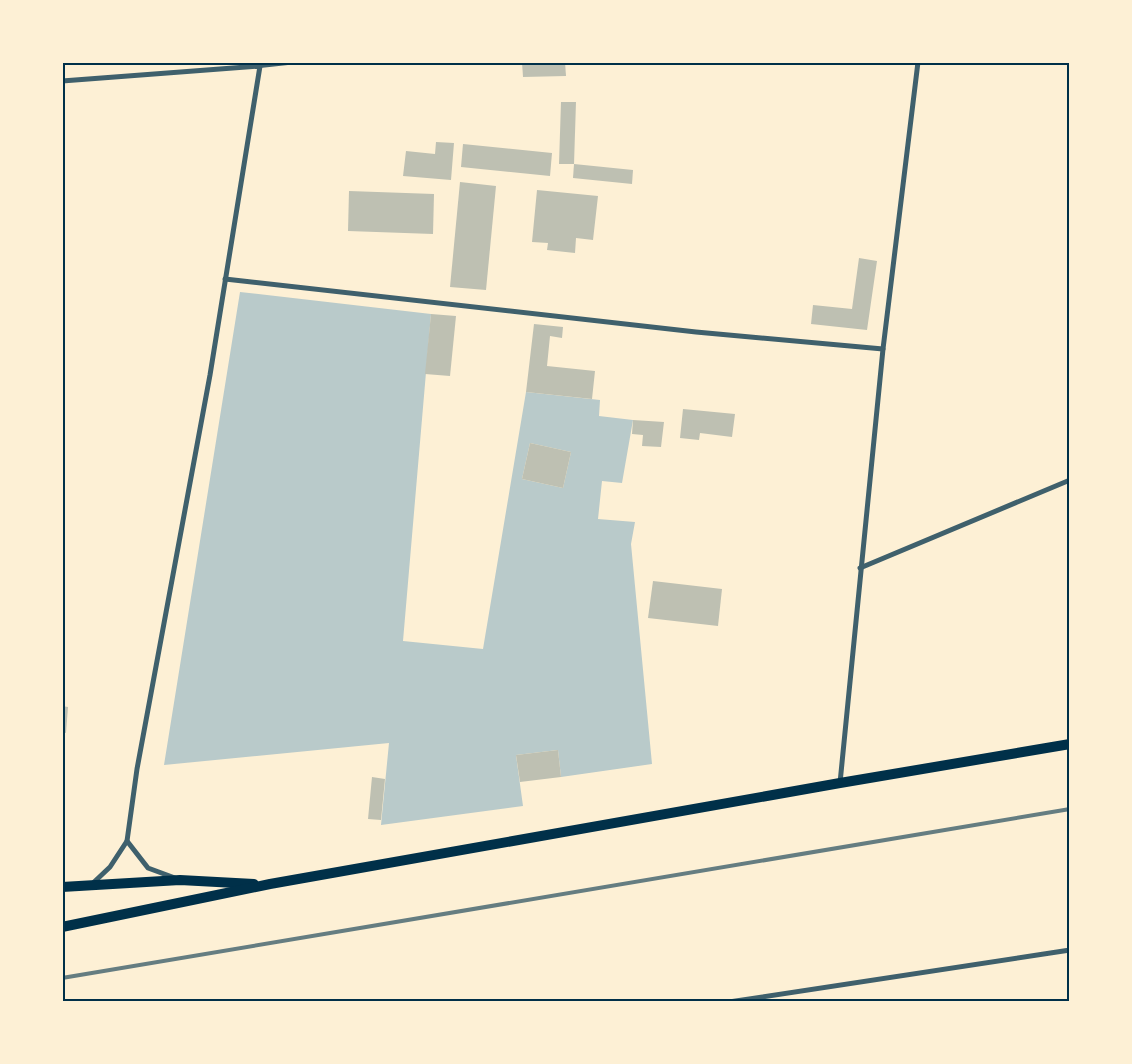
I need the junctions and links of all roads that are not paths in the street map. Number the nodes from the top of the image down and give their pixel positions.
1 (297, 62) edge
2 (918, 62) edge
3 (260, 66) junction
4 (62, 81) edge
5 (225, 279) junction
6 (883, 349) junction
7 (1070, 480) edge
8 (860, 568) junction
9 (1070, 744) edge
10 (840, 783) junction
11 (127, 841) junction
12 (180, 880) junction
13 (270, 884) junction
14 (62, 887) edge
15 (89, 887) junction
16 (62, 927) edge
17 (1070, 950) edge
18 (729, 1002) edge

1 - 3 lane
2 - 6 street
3 - 4 street
3 - 5 street
5 - 6 street
5 - 11 street
6 - 8 street
7 - 8 street
8 - 10 street
9 - 10 main road
10 - 13 main road
11 - 12 street
11 - 15 street
12 - 13 main road
12 - 15 main road
13 - 16 main road
14 - 15 main road
17 - 18 street

